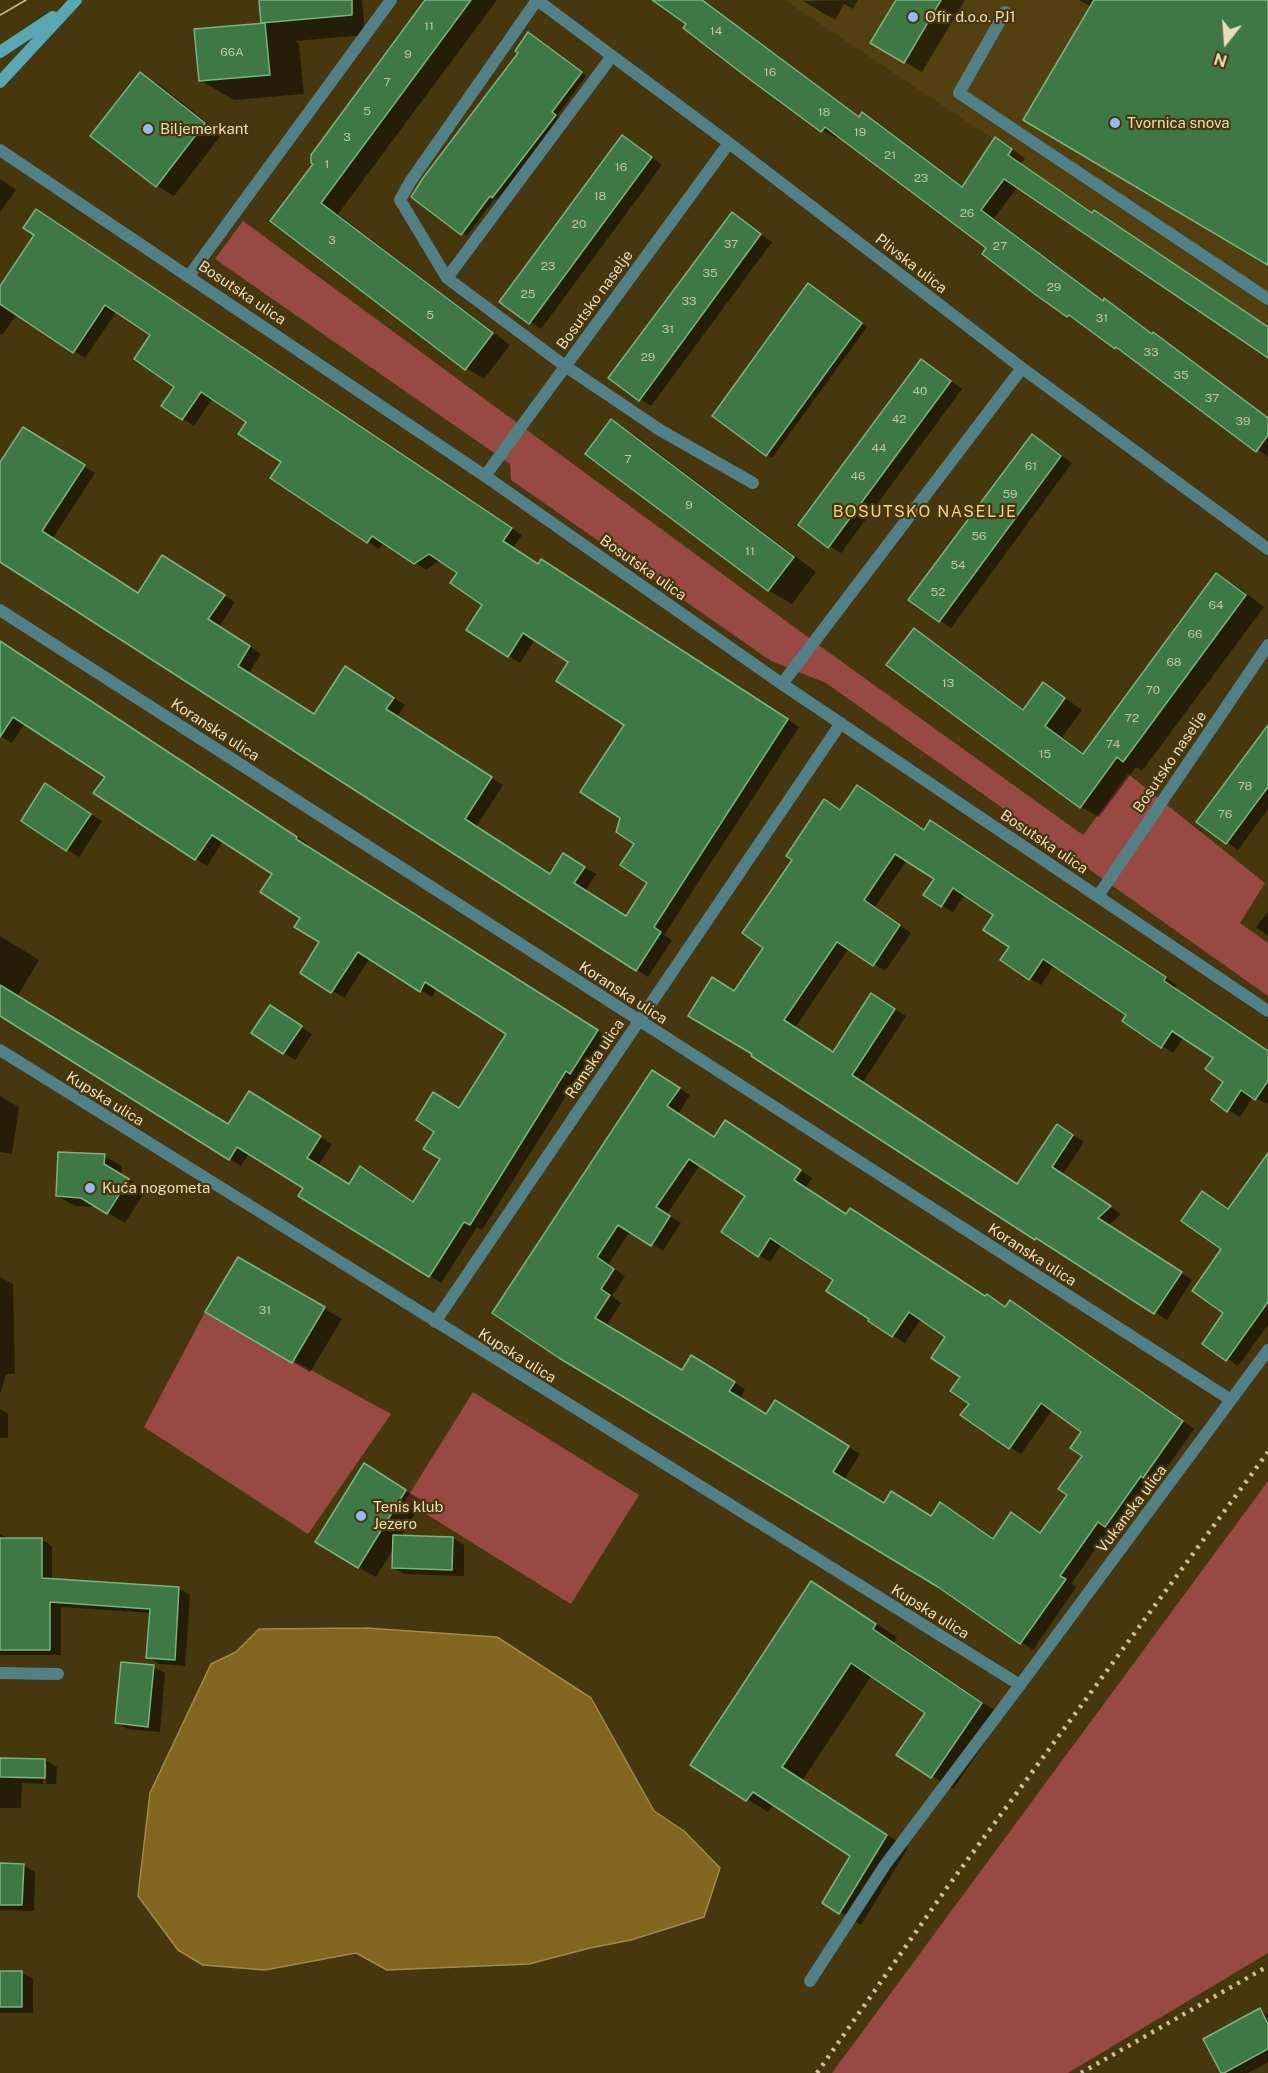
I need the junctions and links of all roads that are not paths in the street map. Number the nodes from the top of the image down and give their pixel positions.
1 (391, 0) edge
2 (537, 0) edge
3 (72, 4) edge
4 (1005, 12) dead end
5 (0, 52) edge
6 (612, 56) junction
7 (0, 82) edge
8 (729, 142) junction
9 (0, 150) edge
10 (189, 276) junction
11 (447, 278) junction
12 (1268, 299) edge
13 (565, 366) junction
14 (1022, 368) junction
15 (485, 476) junction
16 (753, 483) dead end
17 (1268, 549) edge
18 (0, 610) edge
19 (1268, 645) edge
20 (782, 684) junction
21 (841, 723) junction
22 (1098, 896) junction
23 (1268, 1011) edge
24 (639, 1022) junction
25 (0, 1050) edge
26 (435, 1322) junction
27 (1268, 1350) edge
28 (1231, 1400) junction
29 (0, 1673) edge
30 (58, 1674) dead end
31 (1020, 1685) junction
32 (810, 1981) dead end

1 - 10 street
2 - 6 street, Plivska ulica
2 - 11 street
3 - 5 main road
3 - 7 main road
4 - 12 street
6 - 8 street, Plivska ulica
6 - 11 street
8 - 13 street, Bosutsko naselje
8 - 14 street, Plivska ulica
9 - 10 street, Bosutska ulica
10 - 15 street, Bosutska ulica
11 - 13 street
13 - 15 street, Bosutsko naselje
13 - 16 street
14 - 17 street, Plivska ulica
14 - 20 street
15 - 20 street, Bosutska ulica
18 - 24 street, Koranska ulica
19 - 22 street, Bosutsko naselje
20 - 21 street, Bosutska ulica
21 - 22 street, Bosutska ulica
21 - 24 street, Ramska ulica
22 - 23 street, Bosutska ulica
24 - 26 street, Ramska ulica
24 - 28 street, Koranska ulica
25 - 26 street, Kupska ulica
26 - 31 street, Kupska ulica
27 - 28 street, Vukanska ulica
28 - 31 street, Vukanska ulica
29 - 30 street
31 - 32 street, Vukanska ulica

